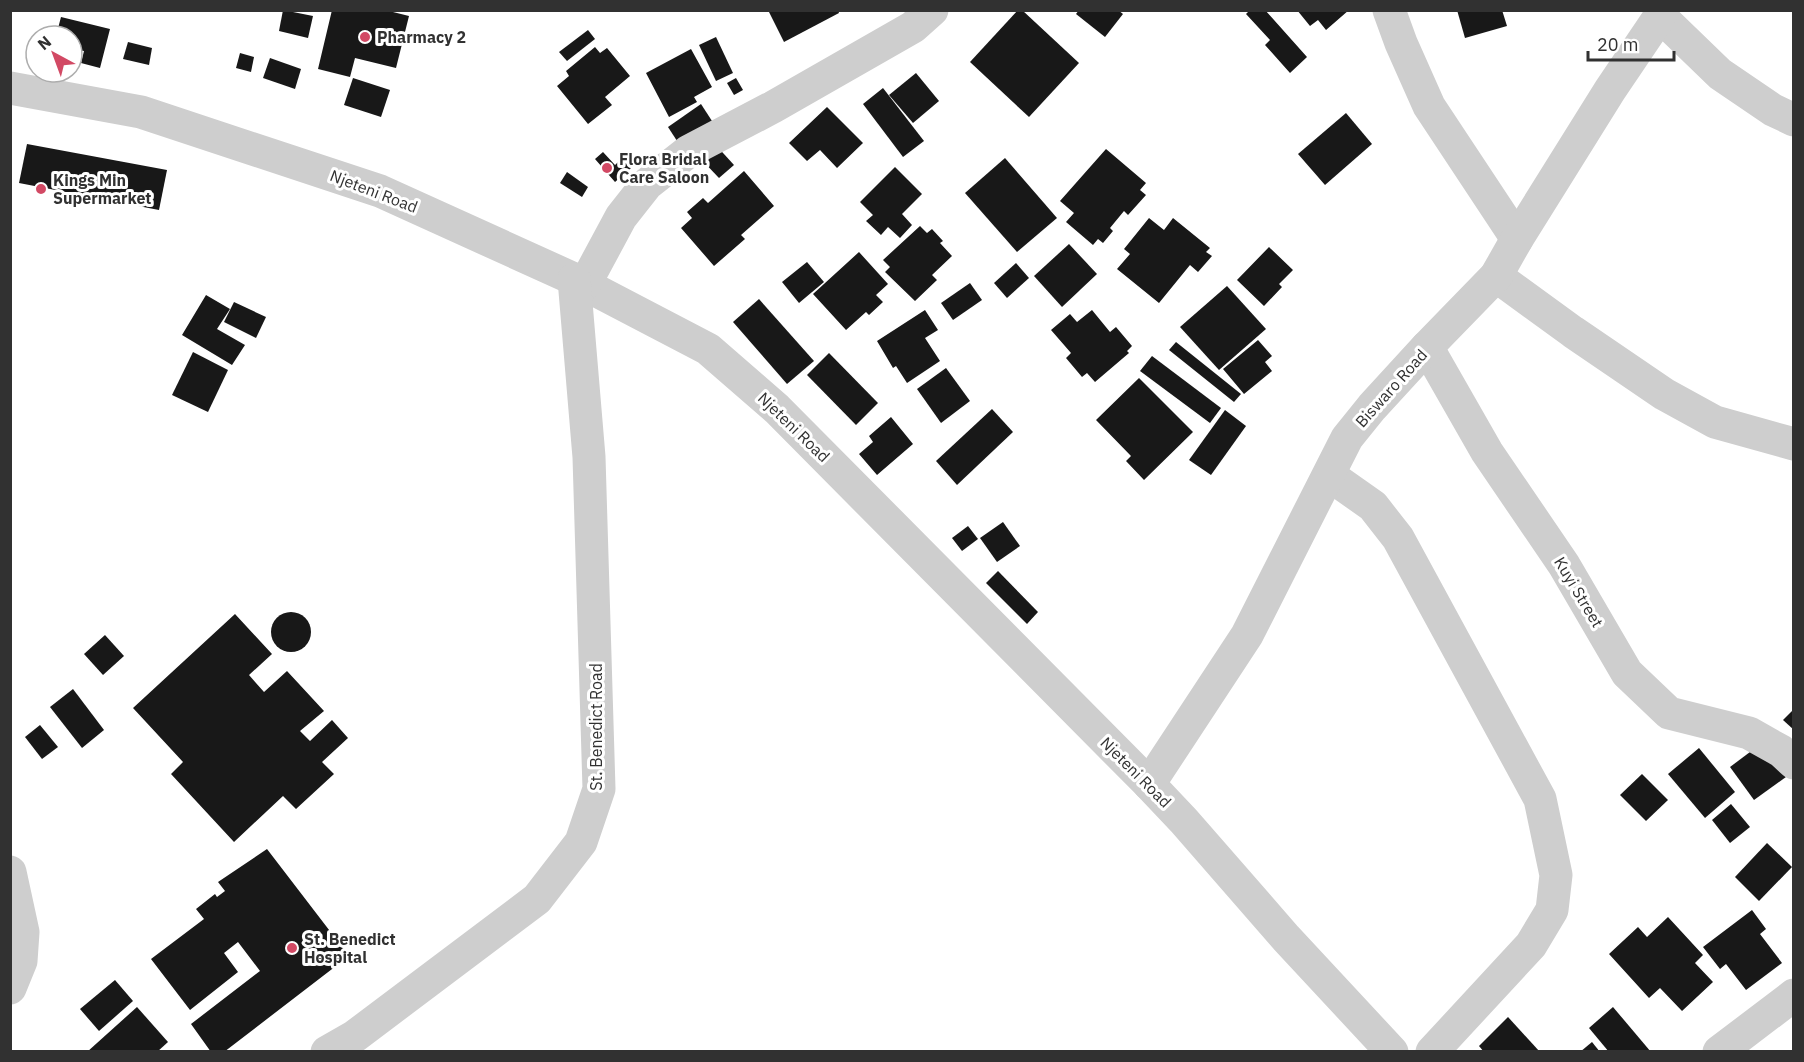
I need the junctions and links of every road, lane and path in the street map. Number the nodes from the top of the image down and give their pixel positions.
1 (932, 10) edge
2 (1389, 10) edge
3 (1660, 13) edge
4 (10, 88) edge
5 (1794, 120) edge
6 (1517, 239) junction
7 (1496, 276) junction
8 (580, 281) junction
9 (1427, 347) junction
10 (1794, 444) edge
11 (1329, 474) junction
12 (1794, 763) edge
13 (1149, 784) junction
14 (10, 872) edge
15 (10, 988) edge
16 (1794, 995) edge
17 (327, 1052) edge
18 (1392, 1052) edge
19 (1432, 1052) edge
20 (1719, 1052) edge

1 - 8 street
2 - 6 street
3 - 5 street
3 - 6 street, Biswaro Road
4 - 8 street, Njeteni Road
6 - 7 street, Biswaro Road
7 - 9 street, Biswaro Road
7 - 10 street
8 - 13 street, Njeteni Road
8 - 17 street, St. Benedict Road
9 - 11 street, Biswaro Road
9 - 12 street, Kuyi Street
11 - 13 street, Biswaro Road
11 - 19 street
13 - 18 street, Njeteni Road
14 - 15 street
16 - 20 street

